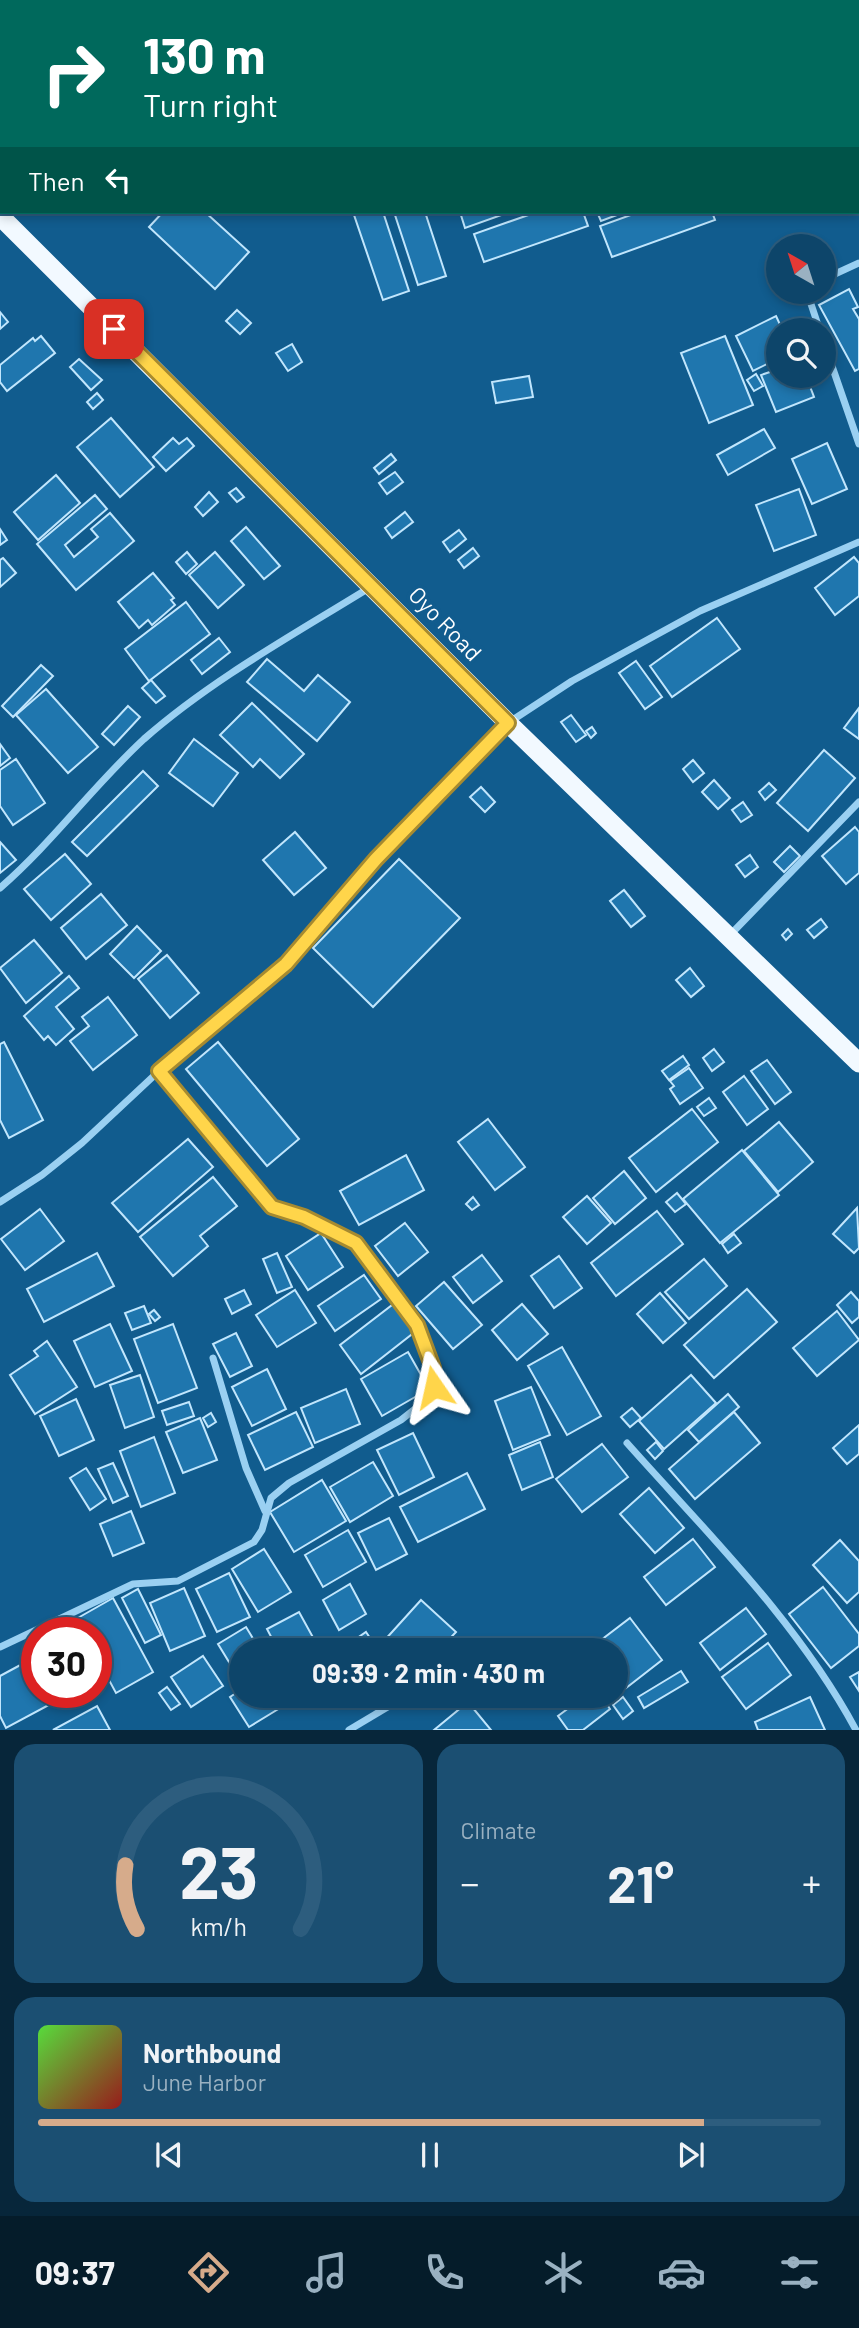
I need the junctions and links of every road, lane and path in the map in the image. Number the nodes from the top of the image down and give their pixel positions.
1 (0, 216) edge
2 (859, 263) edge
3 (836, 274) edge
4 (836, 378) edge
5 (859, 444) edge
6 (859, 542) edge
7 (373, 585) junction
8 (508, 723) junction
9 (859, 802) edge
10 (0, 888) edge
11 (729, 935) junction
12 (859, 1063) edge
13 (159, 1071) junction
14 (0, 1202) edge
15 (213, 1358) dead end
16 (627, 1443) dead end
17 (265, 1511) junction
18 (0, 1647) edge
19 (386, 1708) edge
20 (349, 1730) edge
21 (856, 1730) edge

1 - 7 highway, Oyo Road
2 - 3 street
4 - 5 street
6 - 8 street
7 - 8 highway, Oyo Road
7 - 10 street
8 - 11 highway, Oyo Road
8 - 13 street
9 - 11 street
11 - 12 highway, Oyo Road
13 - 14 street
13 - 17 street
15 - 17 street
16 - 21 street
17 - 18 street
19 - 20 street

